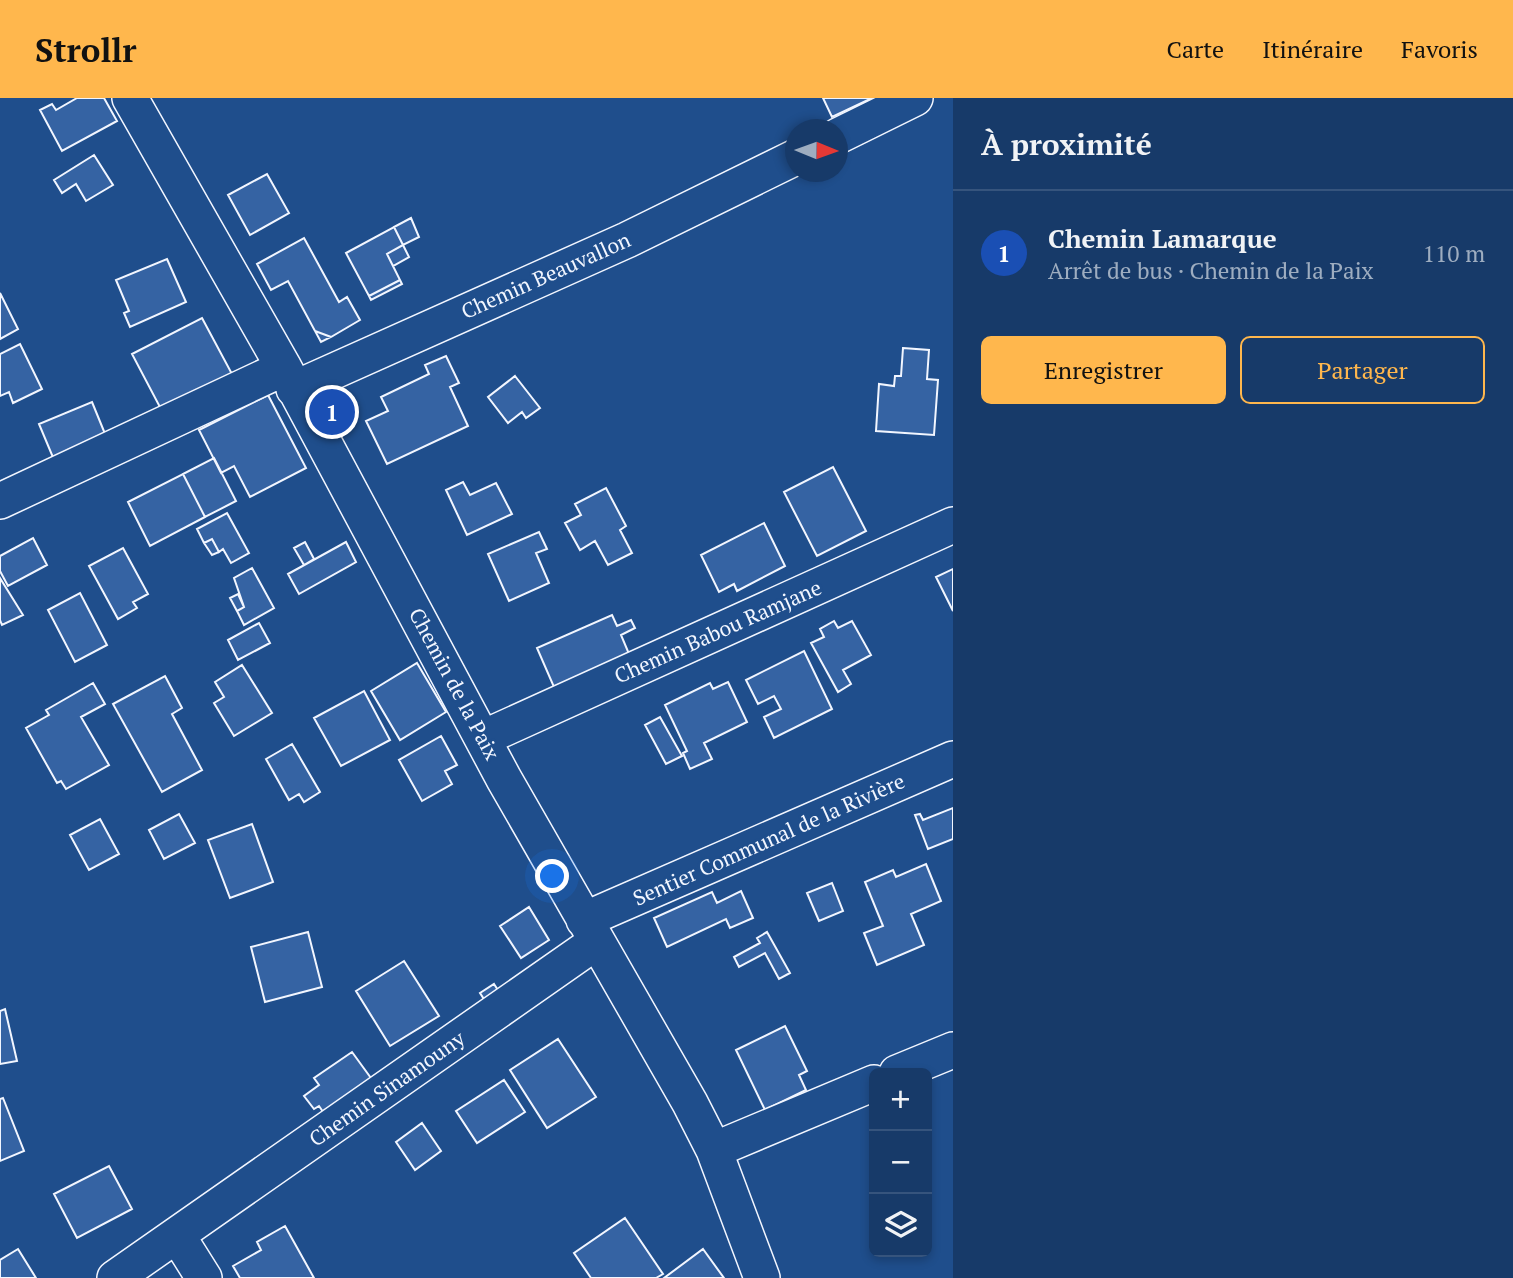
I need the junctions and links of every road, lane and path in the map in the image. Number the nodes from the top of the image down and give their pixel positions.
1 (130, 98) edge
2 (915, 98) edge
3 (848, 131) edge
4 (785, 162) edge
5 (289, 379) junction
6 (0, 501) edge
7 (953, 525) edge
8 (483, 738) junction
9 (953, 759) edge
10 (590, 931) junction
11 (953, 1050) edge
12 (909, 1068) edge
13 (869, 1085) edge
14 (714, 1150) junction
15 (177, 1234) junction
16 (115, 1278) edge
17 (204, 1278) edge
18 (762, 1278) edge

1 - 5 street, Chemin de la Paix
2 - 3 street
4 - 5 street, Chemin Beauvallon
5 - 6 street, Chemin Beauvallon
5 - 8 street, Chemin de la Paix
7 - 8 street, Chemin Babou Ramjane
8 - 10 street, Chemin de la Paix
9 - 10 street, Sentier Communal de la Rivière
10 - 14 street, Chemin de la Paix
10 - 15 street, Chemin Sinamouny
11 - 12 street
13 - 14 street
14 - 18 street, Chemin de la Paix
15 - 16 street, Chemin Sinamouny
15 - 17 street

